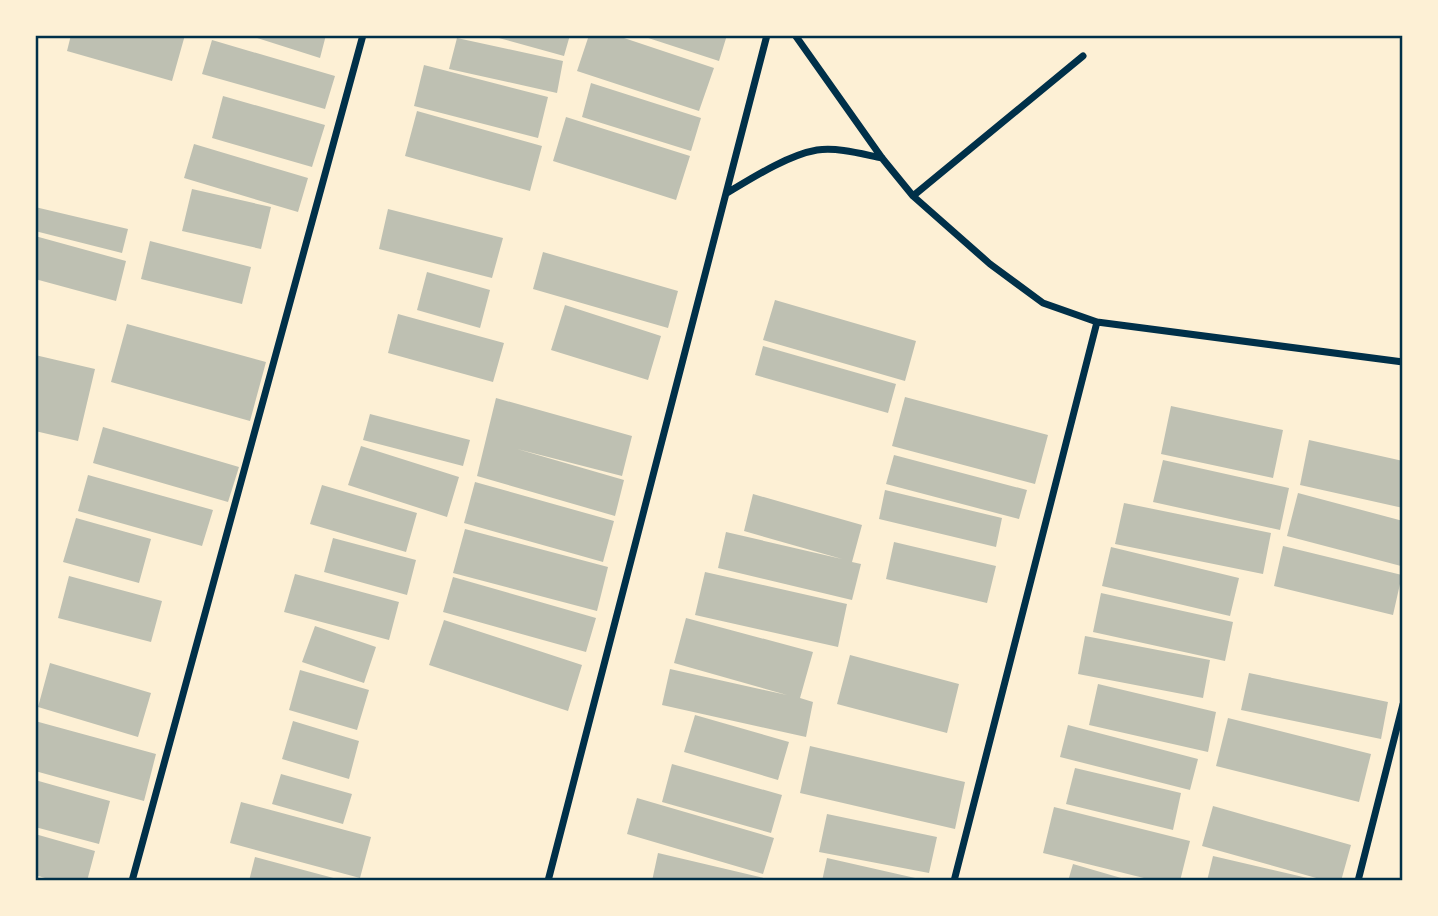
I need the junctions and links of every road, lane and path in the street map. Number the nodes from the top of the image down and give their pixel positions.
1 (363, 35) edge
2 (767, 35) edge
3 (795, 35) edge
4 (1083, 56) dead end
5 (883, 158) junction
6 (727, 192) junction
7 (913, 196) junction
8 (1097, 322) junction
9 (1403, 362) edge
10 (1403, 704) edge
11 (132, 881) edge
12 (548, 881) edge
13 (954, 881) edge
14 (1358, 881) edge

1 - 11 street
2 - 6 street
3 - 5 street
4 - 7 street
5 - 6 street
5 - 7 street
6 - 12 street
7 - 8 street
8 - 9 street
8 - 13 street
10 - 14 street

